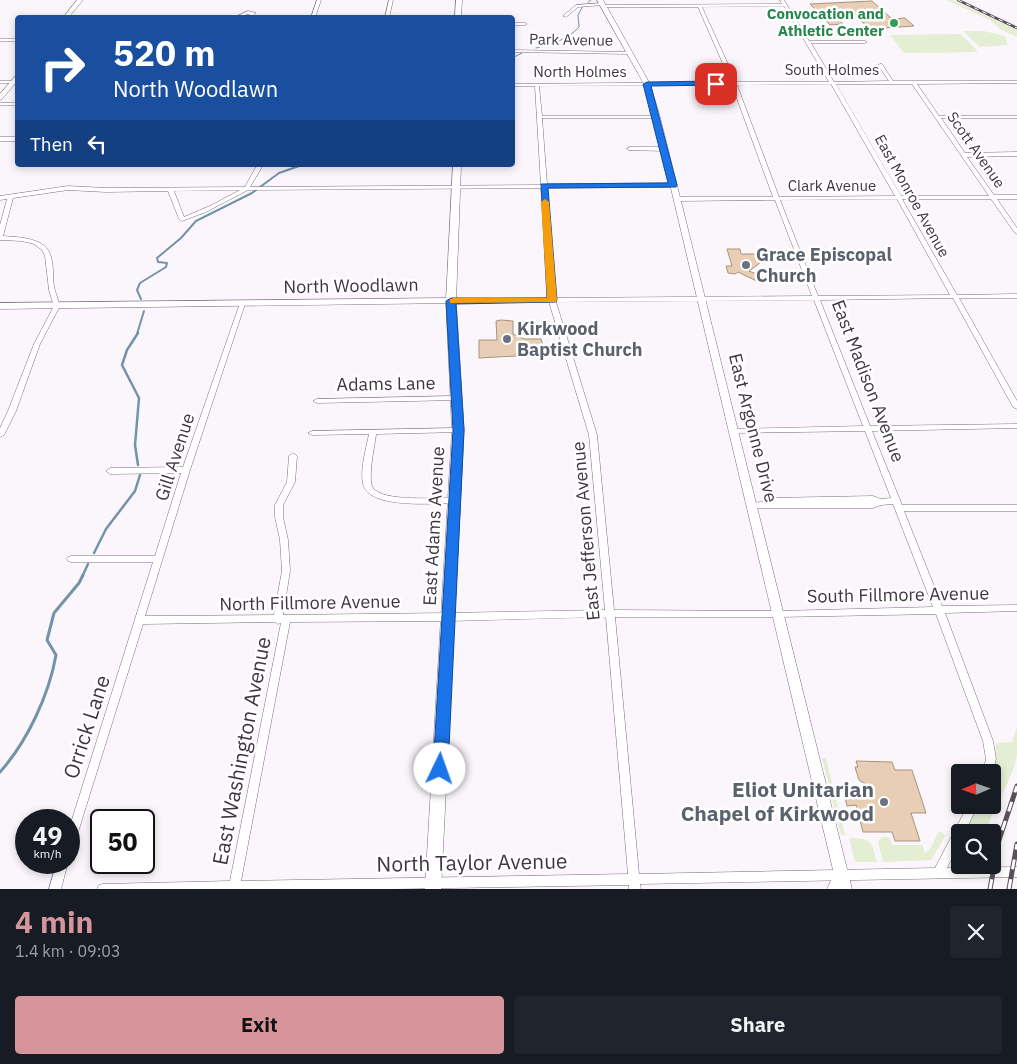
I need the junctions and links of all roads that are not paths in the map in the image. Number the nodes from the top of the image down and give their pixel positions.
1 (80, 0) edge
2 (319, 0) edge
3 (391, 0) edge
4 (460, 0) edge
5 (466, 0) edge
6 (709, 0) edge
7 (783, 2) edge
8 (602, 4) edge
9 (699, 5) junction
10 (711, 5) junction
11 (466, 9) dead end
12 (68, 15) edge
13 (241, 15) edge
14 (251, 15) edge
15 (314, 15) edge
16 (388, 15) edge
17 (458, 15) edge
18 (565, 16) dead end
19 (515, 24) edge
20 (525, 24) dead end
21 (0, 40) edge
22 (15, 40) edge
23 (808, 42) junction
24 (865, 42) dead end
25 (515, 51) edge
26 (628, 53) junction
27 (880, 65) dead end
28 (0, 82) edge
29 (892, 82) junction
30 (913, 82) junction
31 (1017, 82) edge
32 (834, 83) junction
33 (538, 84) junction
34 (647, 84) junction
35 (734, 84) junction
36 (12, 85) edge
37 (515, 85) edge
38 (0, 98) edge
39 (0, 104) edge
40 (15, 104) edge
41 (539, 117) junction
42 (657, 117) junction
43 (938, 117) junction
44 (1017, 117) edge
45 (0, 139) edge
46 (15, 139) edge
47 (630, 149) dead end
48 (664, 149) junction
49 (1017, 154) edge
50 (965, 155) junction
51 (259, 167) edge
52 (457, 167) edge
53 (673, 185) junction
54 (456, 186) junction
55 (544, 186) junction
56 (170, 189) junction
57 (246, 189) junction
58 (10, 197) junction
59 (1017, 197) edge
60 (0, 198) edge
61 (899, 198) junction
62 (994, 198) junction
63 (677, 199) junction
64 (777, 199) junction
65 (1017, 232) edge
66 (0, 237) edge
67 (954, 296) junction
68 (1017, 296) edge
69 (816, 297) junction
70 (702, 299) junction
71 (552, 300) junction
72 (451, 301) junction
73 (242, 304) junction
74 (0, 306) edge
75 (58, 306) junction
76 (456, 398) junction
77 (317, 401) dead end
78 (1017, 407) edge
79 (1017, 426) edge
80 (868, 429) junction
81 (458, 430) junction
82 (735, 431) junction
83 (373, 432) junction
84 (312, 433) dead end
85 (0, 435) edge
86 (293, 456) dead end
87 (186, 470) junction
88 (110, 471) dead end
89 (456, 500) junction
90 (896, 504) junction
91 (753, 505) junction
92 (1017, 508) edge
93 (70, 559) dead end
94 (158, 559) junction
95 (1017, 608) edge
96 (939, 610) junction
97 (609, 613) junction
98 (780, 614) junction
99 (449, 617) junction
100 (140, 620) junction
101 (282, 620) junction
102 (990, 764) edge
103 (80, 810) edge
104 (968, 814) edge
105 (1017, 872) edge
106 (59, 874) edge
107 (938, 874) junction
108 (843, 882) edge
109 (634, 884) edge
110 (434, 886) edge
111 (234, 887) edge
112 (55, 889) edge
113 (103, 889) edge
114 (834, 889) edge

1 - 12 street
2 - 15 street
3 - 16 street
4 - 17 main road
5 - 11 main road
6 - 10 street
7 - 10 street
7 - 23 street, East Monroe Avenue
8 - 9 street
8 - 18 street
8 - 26 street, East Argonne Drive
9 - 10 street
9 - 35 street, East Madison Avenue
13 - 14 street
19 - 20 street
21 - 22 street
23 - 24 street
23 - 32 street, East Monroe Avenue
25 - 26 street, Park Avenue
26 - 34 street, East Argonne Drive
27 - 29 street
28 - 36 street
29 - 30 street, South Holmes
29 - 32 street, South Holmes
30 - 31 street, South Holmes
30 - 43 street, Scott Avenue
32 - 35 street, South Holmes
32 - 61 street, East Monroe Avenue
33 - 34 street, North Holmes
33 - 37 street, North Holmes
33 - 41 street, East Jefferson Avenue
34 - 35 street, South Holmes
34 - 42 street, East Argonne Drive
35 - 64 street, East Madison Avenue
36 - 38 street
39 - 40 street
41 - 42 street
41 - 55 street, East Jefferson Avenue
42 - 48 street, East Argonne Drive
43 - 44 street
43 - 50 street, Scott Avenue
45 - 46 street
47 - 48 street
48 - 53 street, East Argonne Drive
49 - 50 street
50 - 62 street, Scott Avenue
51 - 57 street
52 - 54 main road, East Adams Avenue
53 - 55 street
53 - 63 street, East Argonne Drive
54 - 55 street
54 - 57 street
54 - 72 main road, East Adams Avenue
55 - 71 street, East Jefferson Avenue
56 - 57 street
56 - 57 street
56 - 58 street
58 - 60 street
58 - 66 street
59 - 62 street, Clark Avenue
61 - 62 street, Clark Avenue
61 - 64 street, Clark Avenue
61 - 67 street, East Monroe Avenue
62 - 65 street, Scott Avenue
63 - 64 street, Clark Avenue
63 - 70 street, East Argonne Drive
64 - 69 street, East Madison Avenue
66 - 75 street
67 - 68 street, North Woodlawn
67 - 69 street, North Woodlawn
67 - 78 street, East Monroe Avenue
69 - 70 street, North Woodlawn
69 - 80 street, East Madison Avenue
70 - 71 street, North Woodlawn
70 - 82 street, East Argonne Drive
71 - 72 street, North Woodlawn
71 - 97 street, East Jefferson Avenue
72 - 73 street, North Woodlawn
72 - 76 main road, East Adams Avenue
73 - 75 street, North Woodlawn
73 - 87 street, Gill Avenue
74 - 75 street, North Woodlawn
75 - 85 street
76 - 77 street, Adams Lane
76 - 81 main road, East Adams Avenue
79 - 80 street
80 - 82 street
80 - 90 street, East Madison Avenue
81 - 83 street
81 - 89 main road, East Adams Avenue
82 - 91 street, East Argonne Drive
83 - 84 street
83 - 89 street
86 - 101 street, East Washington Avenue
87 - 88 street
87 - 94 street, Gill Avenue
89 - 99 main road, East Adams Avenue
90 - 91 street
90 - 92 street
90 - 96 street, East Madison Avenue
91 - 98 street, East Argonne Drive
93 - 94 street
94 - 100 street, Gill Avenue
95 - 96 street, South Fillmore Avenue
96 - 98 street, South Fillmore Avenue
96 - 102 street, East Madison Avenue
97 - 98 street, North Fillmore Avenue
97 - 99 street, North Fillmore Avenue
97 - 109 street, East Jefferson Avenue
98 - 108 street, East Argonne Drive
99 - 101 street, North Fillmore Avenue
99 - 110 main road, East Adams Avenue
100 - 101 street, North Fillmore Avenue
100 - 103 street, Orrick Lane
101 - 111 street, East Washington Avenue
104 - 107 street
105 - 107 street, North Taylor Avenue
106 - 112 street
107 - 108 street, North Taylor Avenue
108 - 109 street, North Taylor Avenue
108 - 114 street
109 - 110 street, North Taylor Avenue
110 - 111 street, North Taylor Avenue
111 - 113 street, North Taylor Avenue

